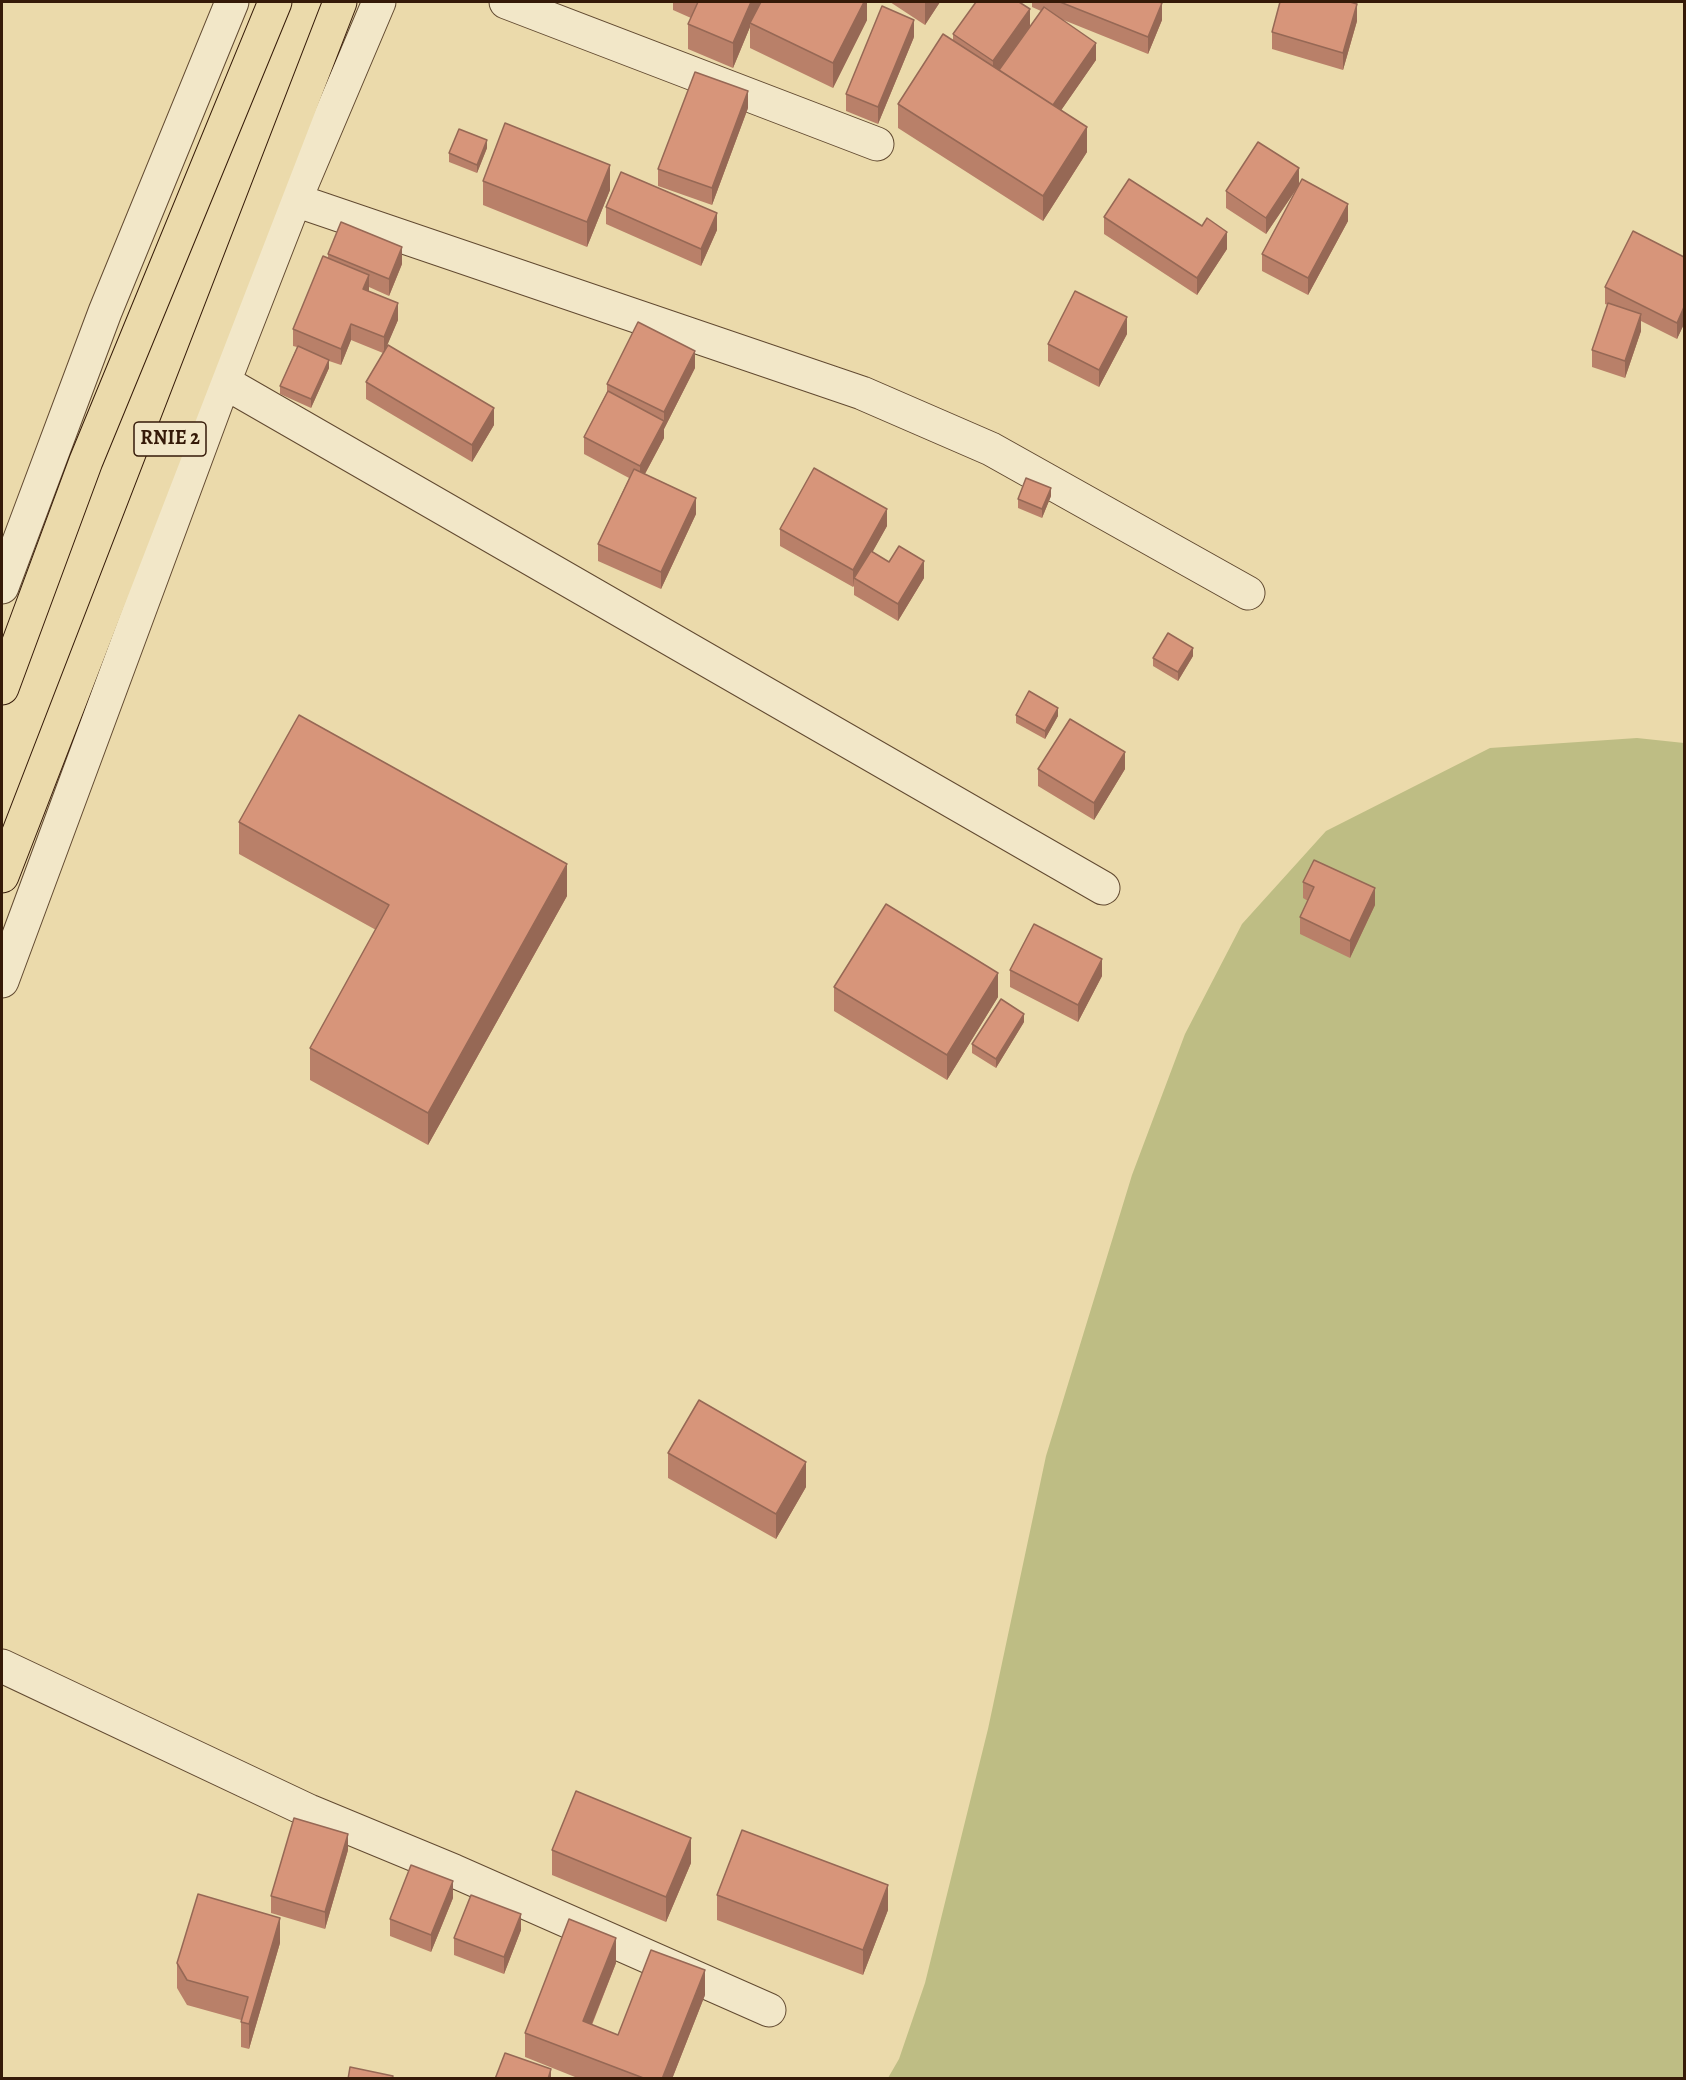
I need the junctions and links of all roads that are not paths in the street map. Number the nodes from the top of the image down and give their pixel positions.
1 (232, 2) edge
2 (275, 2) edge
3 (340, 2) edge
4 (379, 2) edge
5 (506, 2) edge
6 (877, 144) dead end
7 (295, 200) junction
8 (224, 381) junction
9 (2, 587) edge
10 (1248, 593) dead end
11 (2, 688) edge
12 (2, 876) edge
13 (1102, 888) dead end
14 (2, 981) edge
15 (2, 1665) edge
16 (769, 2010) dead end

1 - 9 street
2 - 11 highway, RNIE 2 / RNIE 2
3 - 12 highway, RNIE 2 / RNIE 2
4 - 7 street
5 - 6 street
7 - 8 street
7 - 10 street
8 - 13 street
8 - 14 street
15 - 16 street

